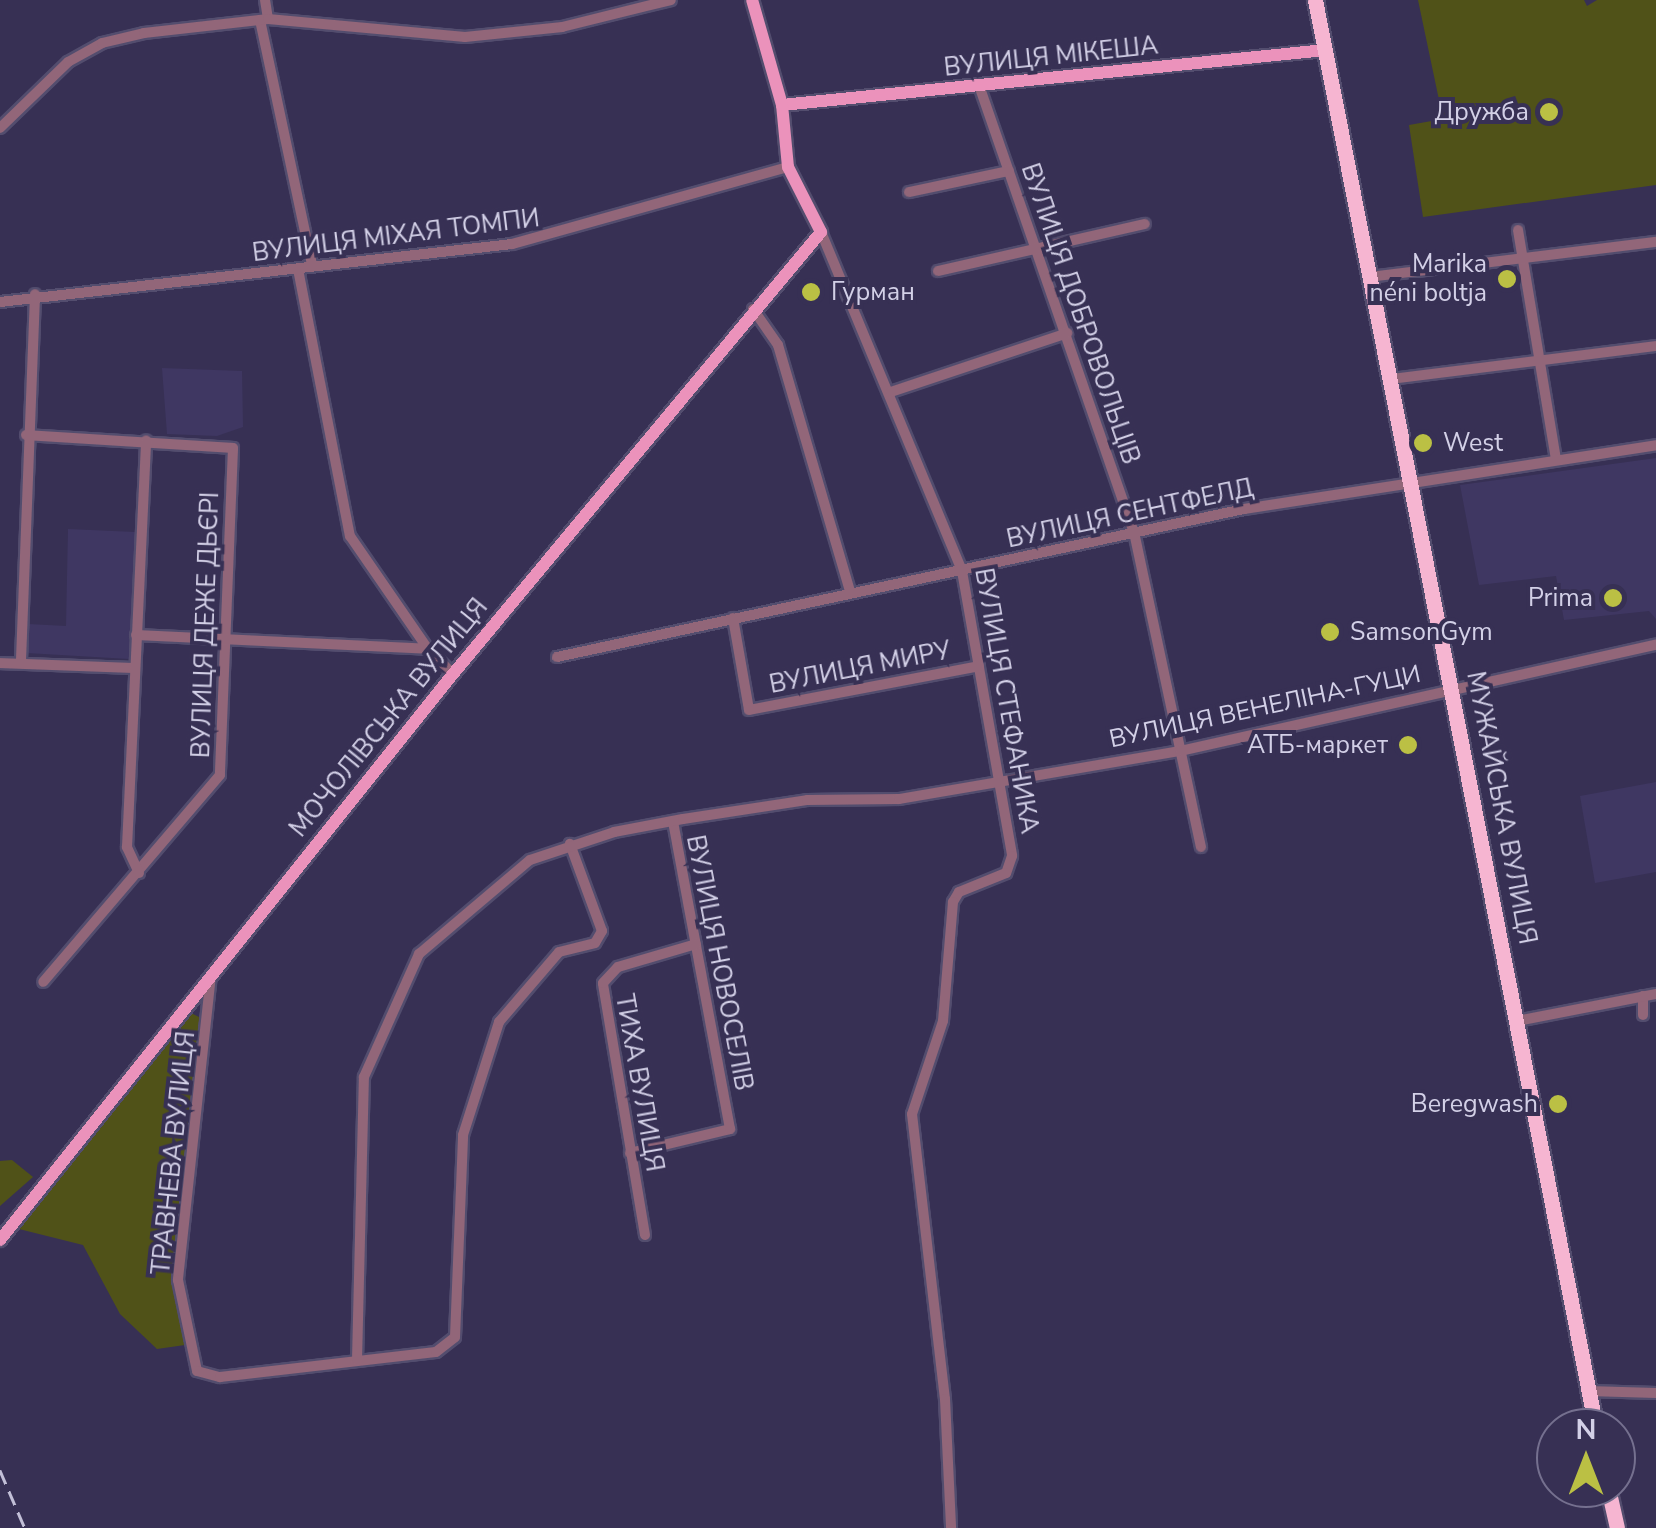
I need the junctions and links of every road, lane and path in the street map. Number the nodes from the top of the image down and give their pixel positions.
1 (266, 0) edge
2 (671, 0) edge
3 (752, 0) edge
4 (1315, 0) edge
5 (264, 20) junction
6 (1325, 50) junction
7 (980, 88) junction
8 (782, 105) junction
9 (0, 128) edge
10 (788, 167) junction
11 (1010, 171) junction
12 (909, 192) dead end
13 (1145, 224) dead end
14 (1518, 230) dead end
15 (822, 232) junction
16 (1656, 242) edge
17 (1038, 249) junction
18 (1522, 260) junction
19 (312, 265) junction
20 (298, 269) junction
21 (938, 271) dead end
22 (1369, 277) junction
23 (35, 294) junction
24 (0, 302) edge
25 (753, 309) junction
26 (1067, 333) junction
27 (1656, 346) edge
28 (1538, 362) junction
29 (1390, 380) junction
30 (891, 392) junction
31 (26, 435) junction
32 (146, 440) junction
33 (1656, 446) edge
34 (1556, 460) junction
35 (1410, 478) junction
36 (1134, 532) junction
37 (962, 571) junction
38 (850, 592) junction
39 (733, 618) junction
40 (136, 635) junction
41 (226, 640) junction
42 (1656, 645) edge
43 (428, 649) junction
44 (558, 657) dead end
45 (21, 660) junction
46 (0, 663) edge
47 (978, 666) junction
48 (135, 668) junction
49 (453, 674) junction
50 (1451, 687) junction
51 (1180, 751) junction
52 (998, 780) junction
53 (673, 820) junction
54 (570, 844) junction
55 (1201, 847) dead end
56 (139, 873) junction
57 (696, 944) junction
58 (211, 974) junction
59 (43, 982) dead end
60 (1656, 994) edge
61 (1643, 996) junction
62 (1644, 1015) dead end
63 (1517, 1021) junction
64 (630, 1153) junction
65 (645, 1235) dead end
66 (0, 1240) edge
67 (357, 1360) junction
68 (1588, 1391) junction
69 (1656, 1392) edge
70 (1592, 1408) edge
71 (952, 1528) edge

1 - 5 street
2 - 5 street
3 - 8 main road, ВУЛИЦЯ СТЕФАНИКА
4 - 6 highway, МУЖАЙСЬКА ВУЛИЦЯ
5 - 9 street
5 - 19 street
6 - 7 main road, ВУЛИЦЯ МІКЕША
6 - 22 highway, МУЖАЙСЬКА ВУЛИЦЯ
7 - 8 main road, ВУЛИЦЯ МІКЕША
7 - 11 street, ВУЛИЦЯ ДОБРОВОЛЬЦІВ
8 - 10 main road, ВУЛИЦЯ СТЕФАНИКА
10 - 15 main road, ВУЛИЦЯ СТЕФАНИКА
10 - 19 street, ВУЛИЦЯ МІХАЯ ТОМПИ
11 - 12 street
11 - 17 street, ВУЛИЦЯ ДОБРОВОЛЬЦІВ
13 - 17 street
14 - 18 street
15 - 25 main road, МОЧОЛІВСЬКА ВУЛИЦЯ
15 - 30 street, ВУЛИЦЯ СТЕФАНИКА
16 - 18 street
17 - 21 street
17 - 26 street, ВУЛИЦЯ ДОБРОВОЛЬЦІВ
18 - 22 street
18 - 28 street
19 - 20 street, ВУЛИЦЯ МІХАЯ ТОМПИ
20 - 23 street, ВУЛИЦЯ МІХАЯ ТОМПИ
20 - 43 street
22 - 29 highway, МУЖАЙСЬКА ВУЛИЦЯ
23 - 24 street, ВУЛИЦЯ МІХАЯ ТОМПИ
23 - 31 street
25 - 38 street
25 - 49 main road, МОЧОЛІВСЬКА ВУЛИЦЯ
26 - 30 street
26 - 36 street, ВУЛИЦЯ ДОБРОВОЛЬЦІВ
27 - 28 street
28 - 29 street
28 - 34 street
29 - 35 highway, МУЖАЙСЬКА ВУЛИЦЯ
30 - 37 street, ВУЛИЦЯ СТЕФАНИКА
31 - 32 street
31 - 45 street
32 - 40 street
32 - 41 street, ВУЛИЦЯ ДЕЖЕ ДЬЄРІ
33 - 34 street, ВУЛИЦЯ СЕНТФЕЛД
34 - 35 street, ВУЛИЦЯ СЕНТФЕЛД
35 - 36 street, ВУЛИЦЯ СЕНТФЕЛД
35 - 50 highway, МУЖАЙСЬКА ВУЛИЦЯ
36 - 37 street, ВУЛИЦЯ СЕНТФЕЛД
36 - 51 street, ВУЛИЦЯ ДОБРОВОЛЬЦІВ
37 - 38 street, ВУЛИЦЯ СЕНТФЕЛД
37 - 47 street, ВУЛИЦЯ СТЕФАНИКА
38 - 39 street, ВУЛИЦЯ СЕНТФЕЛД
39 - 44 street, ВУЛИЦЯ СЕНТФЕЛД
39 - 47 street, ВУЛИЦЯ МИРУ
40 - 41 street
40 - 48 street
41 - 43 street
41 - 56 street, ВУЛИЦЯ ДЕЖЕ ДЬЄРІ
42 - 50 street, ВУЛИЦЯ ВЕНЕЛІНА-ГУЦИ
43 - 49 street
45 - 46 street
45 - 48 street
47 - 52 street, ВУЛИЦЯ СТЕФАНИКА
48 - 56 street
49 - 58 main road, МОЧОЛІВСЬКА ВУЛИЦЯ
50 - 51 street, ВУЛИЦЯ ВЕНЕЛІНА-ГУЦИ
50 - 63 highway, МУЖАЙСЬКА ВУЛИЦЯ
51 - 52 street, ВУЛИЦЯ ВЕНЕЛІНА-ГУЦИ
51 - 55 street, ВУЛИЦЯ ДОБРОВОЛЬЦІВ
52 - 53 street, ВУЛИЦЯ ВЕНЕЛІНА-ГУЦИ
52 - 71 street, ВУЛИЦЯ СТЕФАНИКА
53 - 54 street, ВУЛИЦЯ ВЕНЕЛІНА-ГУЦИ
53 - 57 street, ВУЛИЦЯ НОВОСЕЛІВ
54 - 67 street, ВУЛИЦЯ ВЕНЕЛІНА-ГУЦИ
54 - 67 street
56 - 59 street, ВУЛИЦЯ ДЕЖЕ ДЬЄРІ
57 - 64 street, ТИХА ВУЛИЦЯ
57 - 64 street, ВУЛИЦЯ НОВОСЕЛІВ
58 - 66 main road, МОЧОЛІВСЬКА ВУЛИЦЯ
58 - 67 street, ТРАВНЕВА ВУЛИЦЯ
60 - 61 street
61 - 62 street
61 - 63 street
63 - 68 highway, МУЖАЙСЬКА ВУЛИЦЯ
64 - 65 street, ТИХА ВУЛИЦЯ
68 - 69 street
68 - 70 highway, МУЖАЙСЬКА ВУЛИЦЯ

